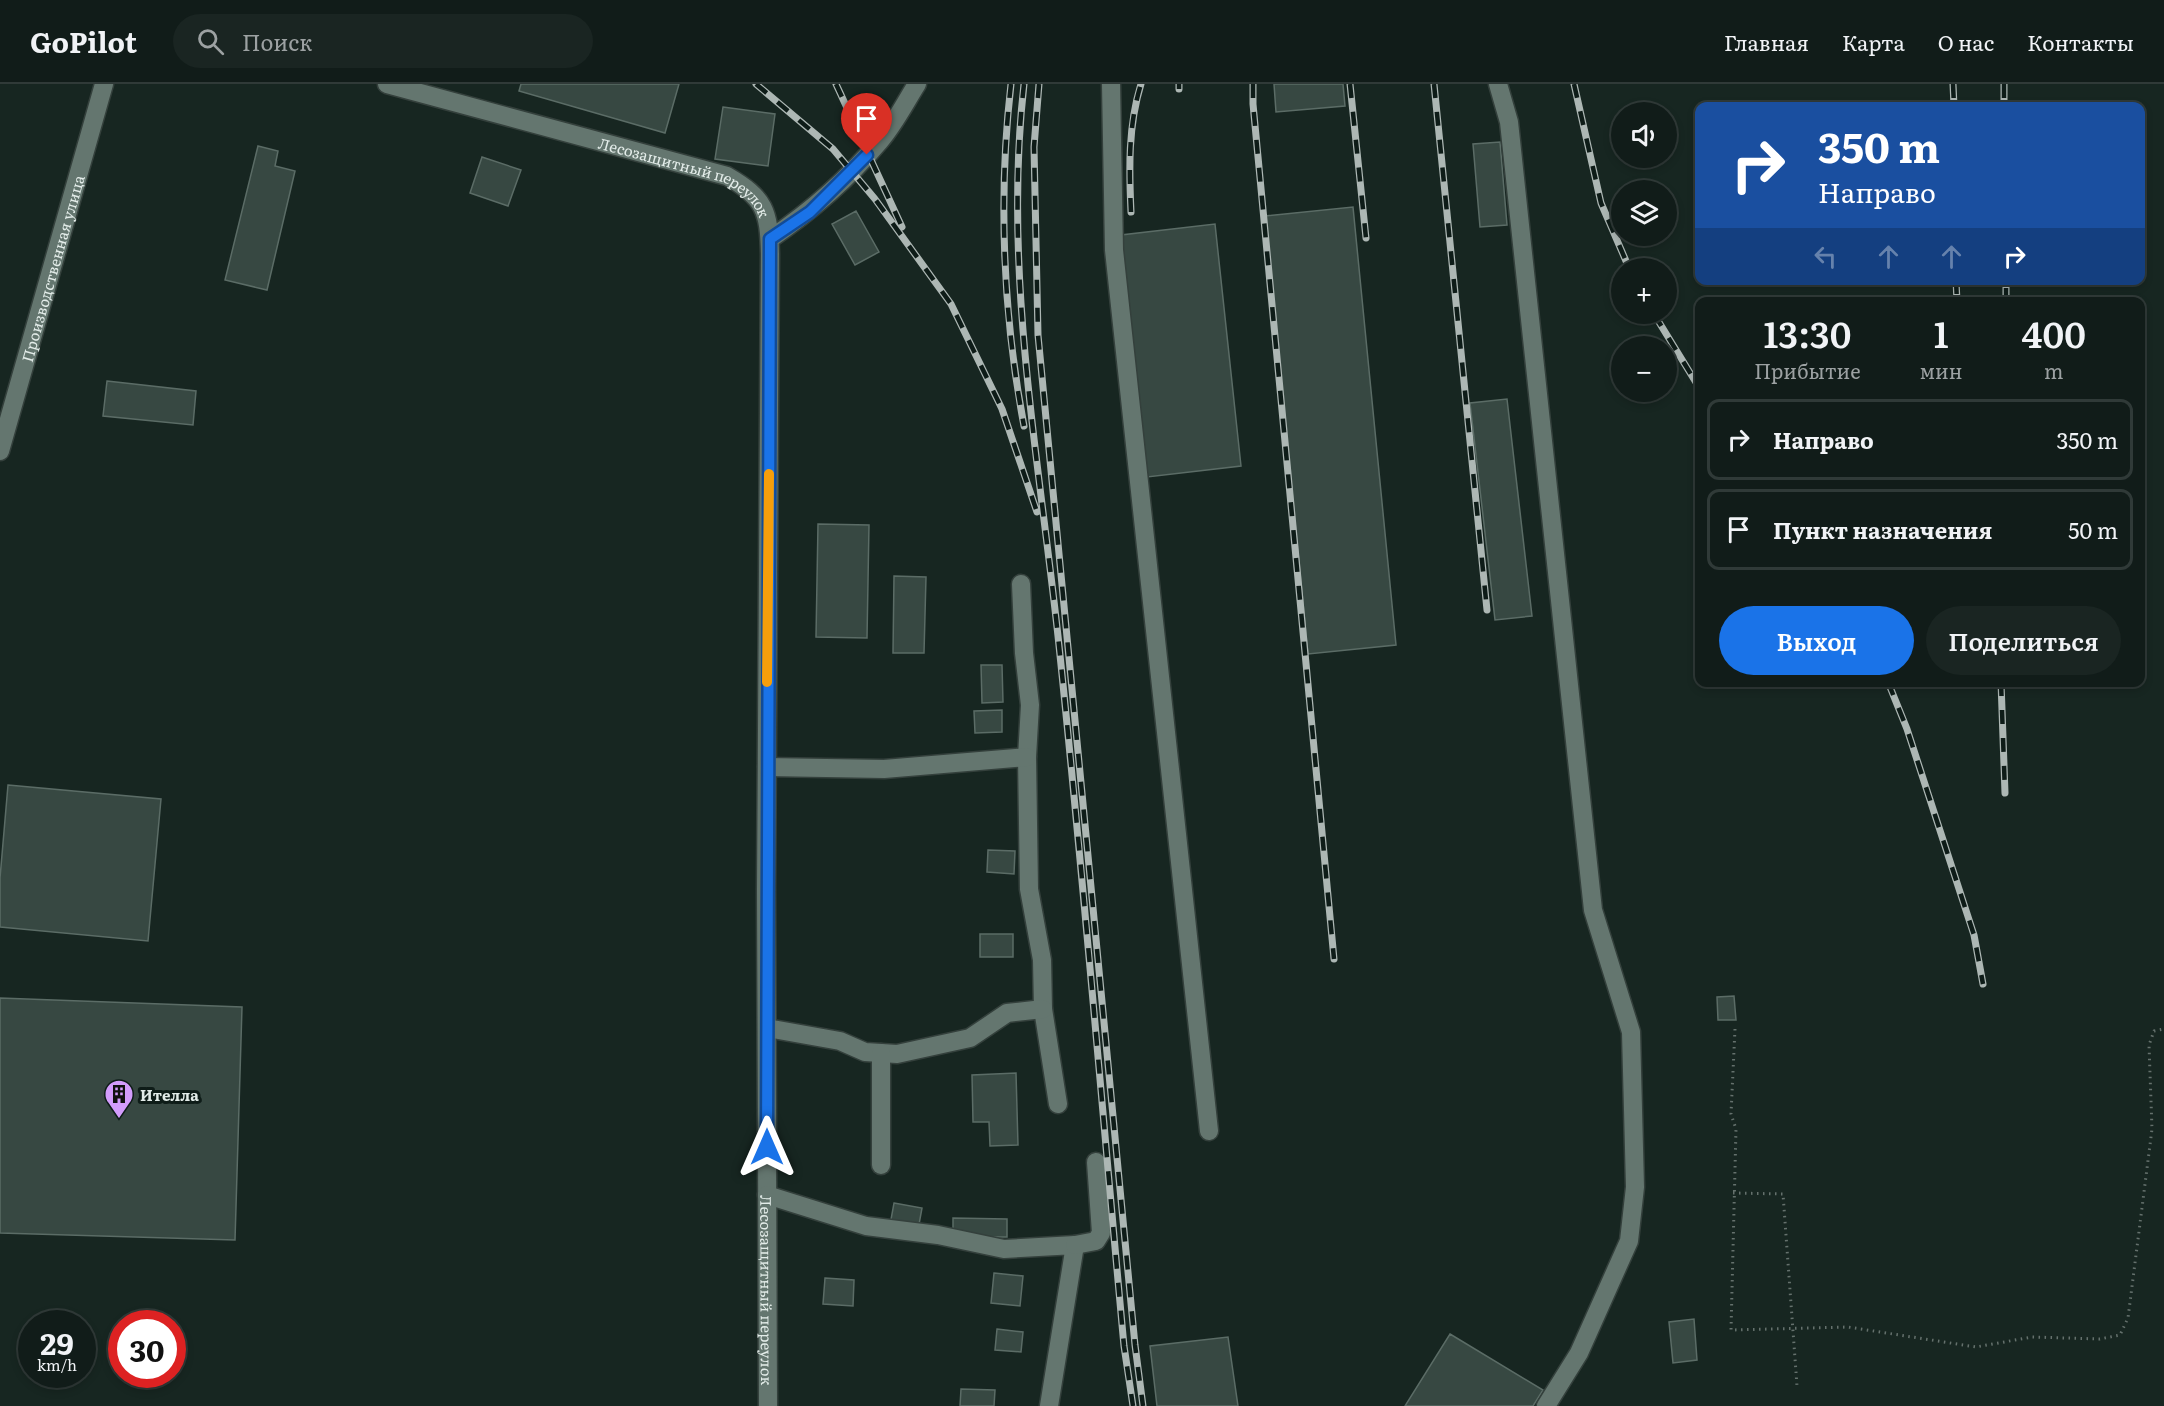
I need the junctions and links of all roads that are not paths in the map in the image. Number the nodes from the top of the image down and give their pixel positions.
1 (104, 84) edge
2 (387, 84) edge
3 (917, 84) edge
4 (1111, 84) edge
5 (1498, 84) edge
6 (770, 239) junction
7 (0, 451) edge
8 (1021, 584) dead end
9 (1027, 758) junction
10 (767, 767) junction
11 (1043, 1009) junction
12 (766, 1028) junction
13 (881, 1053) junction
14 (1058, 1104) dead end
15 (1209, 1131) dead end
16 (1096, 1162) dead end
17 (881, 1165) dead end
18 (767, 1195) junction
19 (1075, 1245) junction
20 (768, 1406) edge
21 (1048, 1406) edge
22 (1546, 1406) edge

1 - 7 street, Производственная улица
2 - 6 street, Лесозащитный переулок
3 - 6 street
4 - 15 street
5 - 22 street
6 - 10 street, Лесозащитный переулок
8 - 9 street
9 - 10 street
9 - 11 street
10 - 12 street, Лесозащитный переулок
11 - 13 street
11 - 14 street
12 - 13 street
12 - 18 street, Лесозащитный переулок
13 - 17 street
16 - 19 street
18 - 19 street
18 - 20 street, Лесозащитный переулок
19 - 21 street

